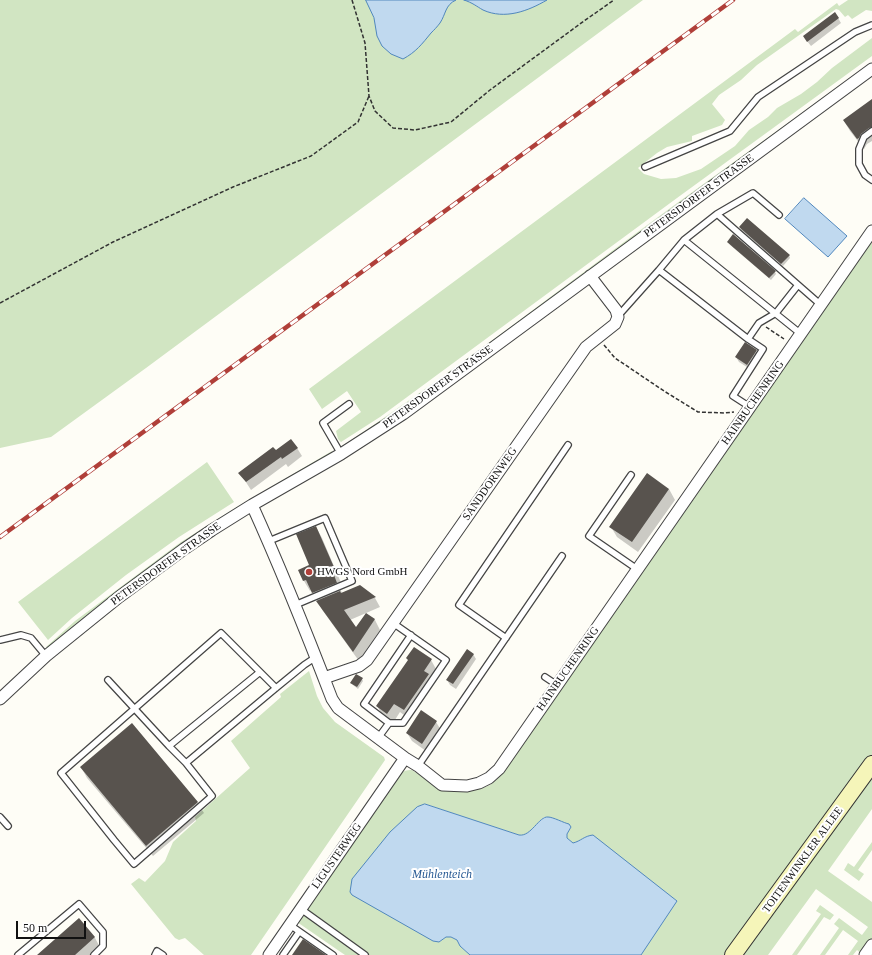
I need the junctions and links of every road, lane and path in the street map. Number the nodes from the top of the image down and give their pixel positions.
1 (352, 0) edge
2 (614, 0) edge
3 (872, 24) edge
4 (872, 69) edge
5 (369, 96) junction
6 (872, 131) edge
7 (645, 167) dead end
8 (872, 180) edge
9 (717, 214) junction
10 (779, 215) dead end
11 (872, 231) edge
12 (684, 240) junction
13 (659, 270) junction
14 (590, 276) junction
15 (798, 285) junction
16 (0, 303) edge
17 (821, 305) junction
18 (776, 313) junction
19 (618, 317) junction
20 (759, 323) junction
21 (801, 334) junction
22 (598, 337) junction
23 (782, 338) dead end
24 (748, 339) junction
25 (349, 404) dead end
26 (750, 407) junction
27 (743, 417) junction
28 (568, 445) dead end
29 (341, 454) junction
30 (631, 475) dead end
31 (252, 505) junction
32 (268, 541) junction
33 (562, 556) dead end
34 (637, 569) junction
35 (295, 605) junction
36 (393, 623) junction
37 (411, 635) junction
38 (506, 638) junction
39 (0, 640) edge
40 (46, 656) junction
41 (316, 657) junction
42 (260, 672) junction
43 (545, 677) dead end
44 (324, 678) junction
45 (108, 680) dead end
46 (557, 686) junction
47 (276, 688) junction
48 (0, 699) edge
49 (135, 709) junction
50 (389, 723) junction
51 (378, 738) junction
52 (170, 746) junction
53 (405, 758) junction
54 (186, 763) junction
55 (872, 764) edge
56 (418, 766) junction
57 (0, 817) edge
58 (8, 826) dead end
59 (301, 909) junction
60 (290, 925) junction
61 (299, 932) junction
62 (872, 945) edge
63 (18, 955) edge
64 (94, 955) edge
65 (155, 955) edge
66 (163, 955) edge
67 (269, 955) edge
68 (283, 955) edge
69 (333, 955) edge
70 (365, 955) edge
71 (733, 955) edge
72 (865, 955) edge

1 - 5 path
2 - 5 path
3 - 7 lane
4 - 14 street, PETERSDORFER STRASSE
5 - 16 path
6 - 8 lane
9 - 10 lane
9 - 12 lane
9 - 15 lane
11 - 17 street, HAINBUCHENRING
12 - 13 lane
12 - 18 lane
13 - 19 lane
13 - 24 lane
14 - 19 street
14 - 29 street, PETERSDORFER STRASSE
15 - 17 lane
15 - 18 lane
17 - 21 street, HAINBUCHENRING
18 - 20 lane
18 - 21 lane
19 - 22 street, SANDDORNWEG
20 - 23 path
20 - 24 lane
21 - 26 street, HAINBUCHENRING
22 - 27 path
22 - 36 street, SANDDORNWEG
24 - 26 lane
25 - 29 lane
26 - 27 street, HAINBUCHENRING
27 - 34 street, HAINBUCHENRING
28 - 38 lane
29 - 31 street, PETERSDORFER STRASSE
30 - 34 lane
31 - 32 street, HAINBUCHENRING
31 - 40 street, PETERSDORFER STRASSE
32 - 35 street, HAINBUCHENRING
32 - 35 lane
33 - 38 lane
34 - 46 street, HAINBUCHENRING
35 - 41 street, HAINBUCHENRING
36 - 37 lane
36 - 44 street, SANDDORNWEG
37 - 50 lane
37 - 50 lane
38 - 56 lane
39 - 40 lane
40 - 48 street, PETERSDORFER STRASSE
41 - 44 street, HAINBUCHENRING
41 - 47 lane
42 - 47 lane
42 - 49 lane
42 - 52 lane
43 - 46 lane
44 - 51 street, HAINBUCHENRING
45 - 49 lane
46 - 56 street, HAINBUCHENRING
47 - 54 lane
49 - 52 lane
49 - 54 lane
50 - 51 lane
51 - 53 street, HAINBUCHENRING
52 - 54 lane
53 - 56 street, HAINBUCHENRING
53 - 59 street, LIGUSTERWEG
55 - 71 street, TOITENWINKLER ALLEE
57 - 58 lane
59 - 60 street, LIGUSTERWEG
59 - 70 lane
60 - 61 lane
60 - 67 street, LIGUSTERWEG
61 - 68 lane
61 - 69 lane
62 - 72 street
63 - 64 lane
65 - 66 lane

